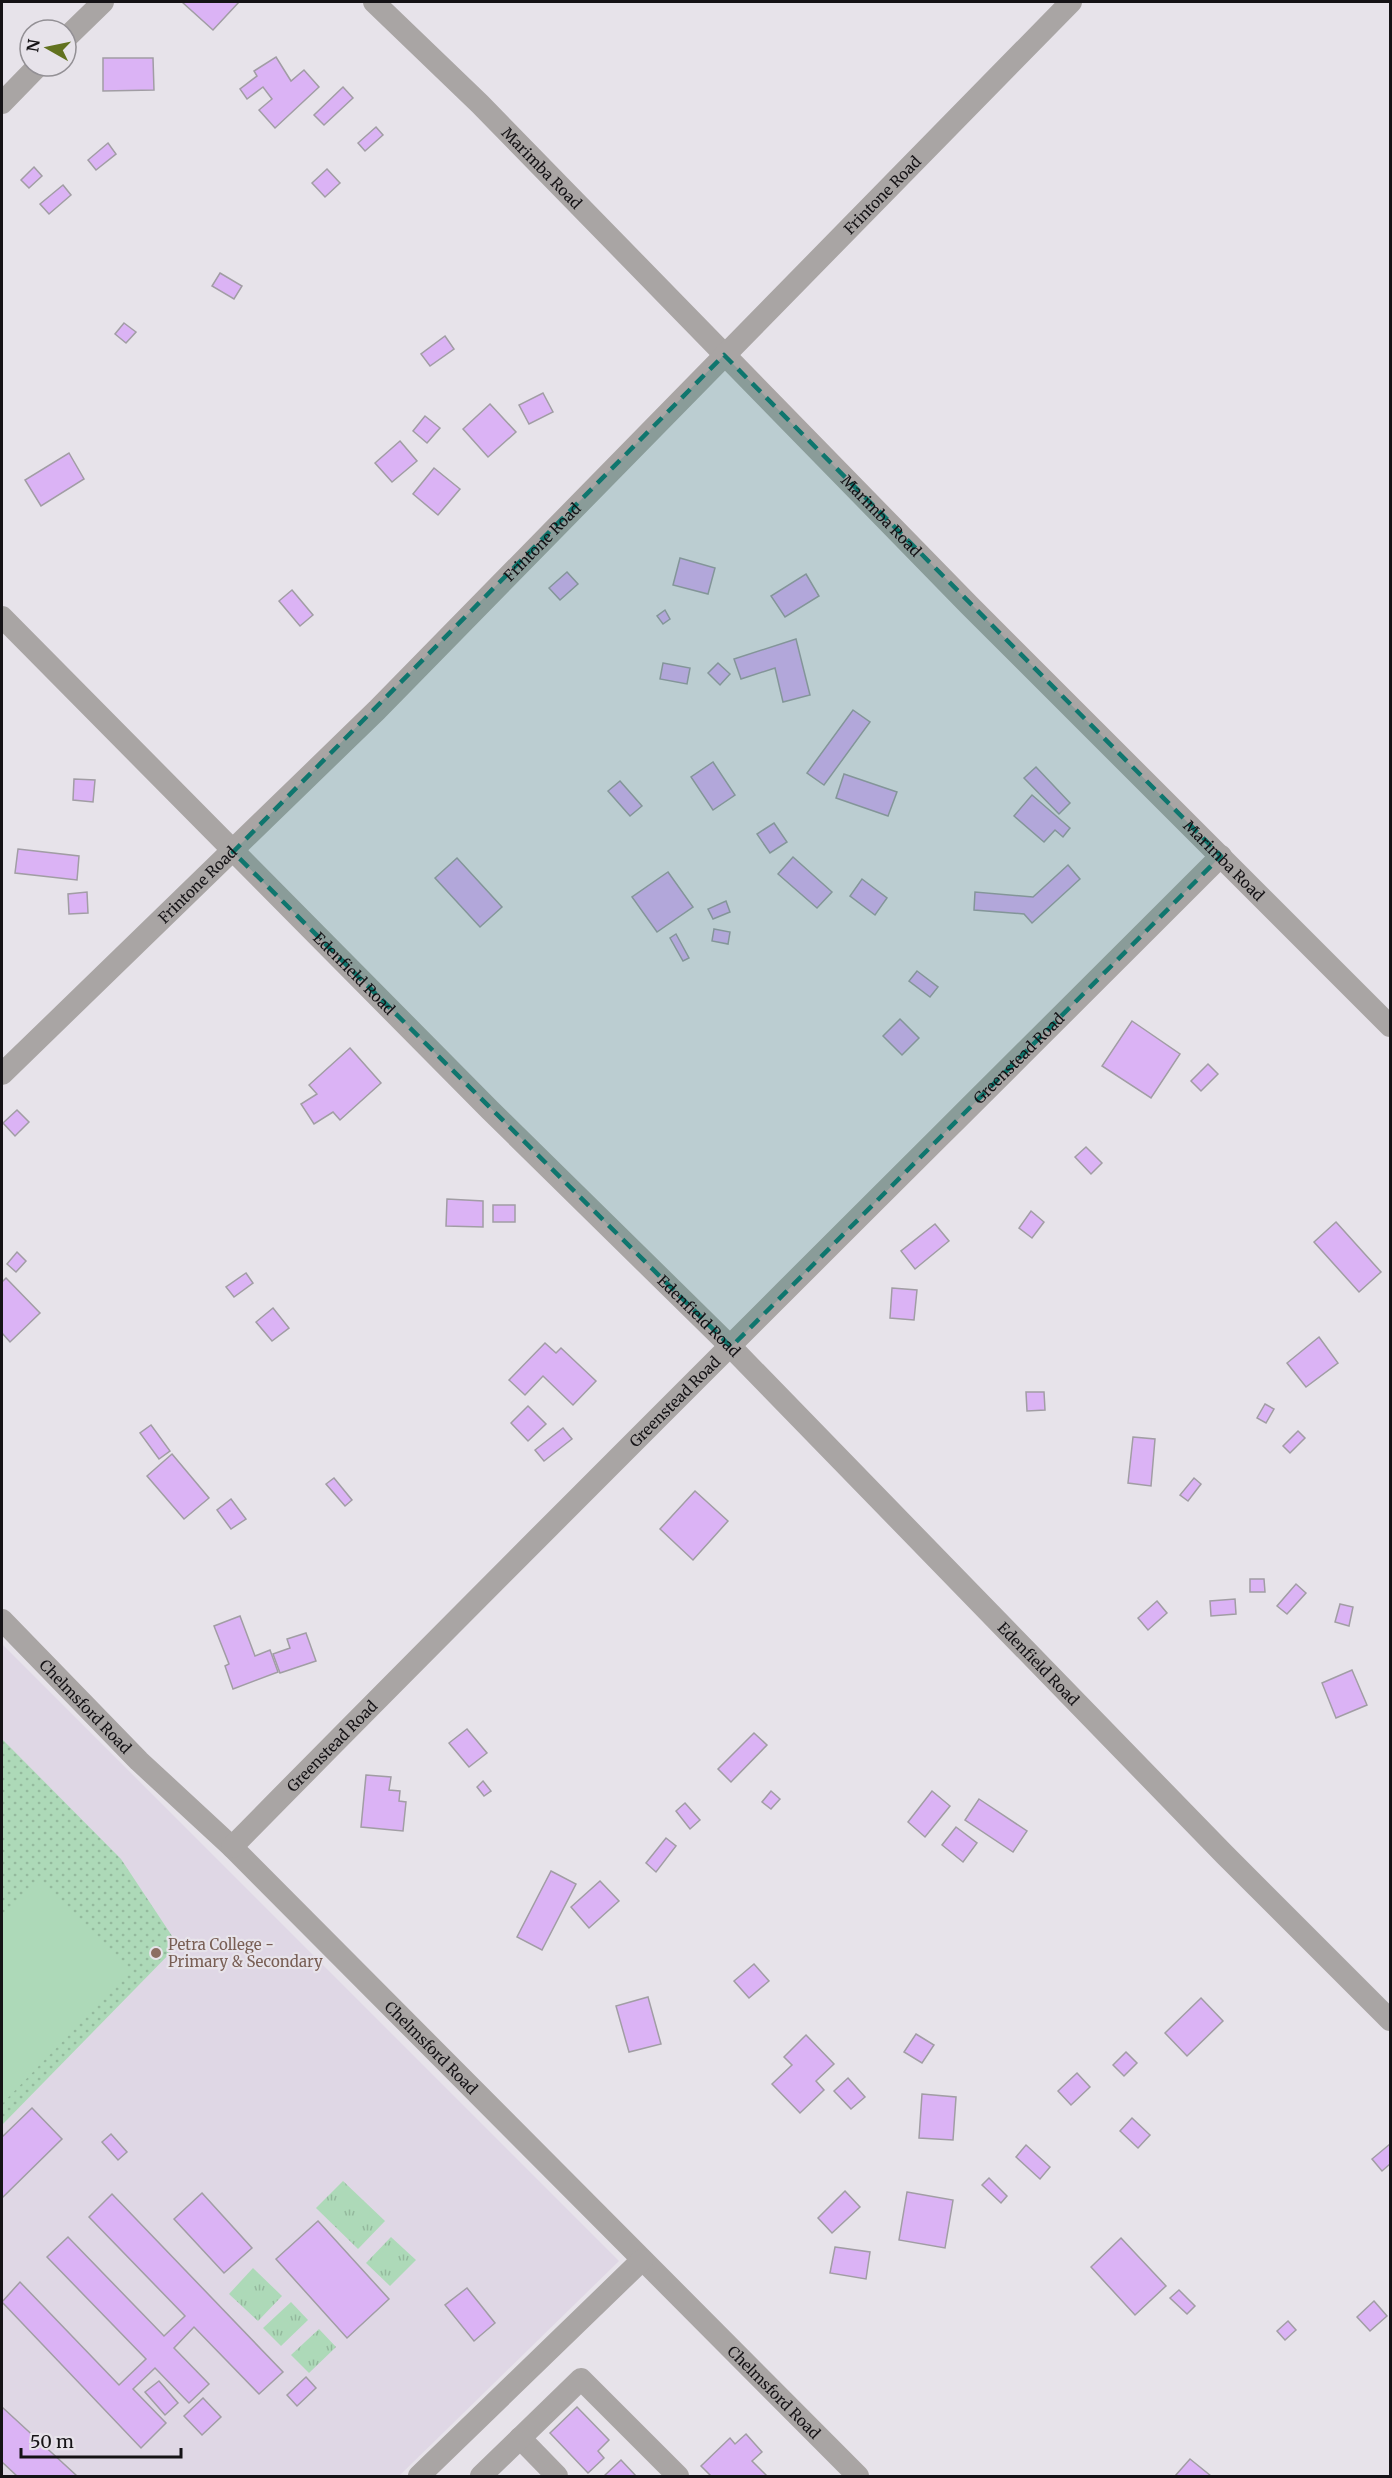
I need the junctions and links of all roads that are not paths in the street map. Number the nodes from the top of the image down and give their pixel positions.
1 (103, 2) edge
2 (374, 2) edge
3 (1071, 2) edge
4 (78, 26) edge
5 (26, 78) edge
6 (2, 103) edge
7 (724, 355) junction
8 (2, 617) edge
9 (233, 852) junction
10 (1221, 856) junction
11 (1390, 1026) edge
12 (2, 1074) edge
13 (731, 1347) junction
14 (2, 1620) edge
15 (232, 1847) junction
16 (1390, 2020) edge
17 (642, 2260) junction
18 (520, 2438) junction
19 (419, 2476) edge
20 (481, 2476) edge
21 (556, 2476) edge
22 (678, 2476) edge
23 (858, 2476) edge

1 - 4 street
2 - 7 street, Marimba Road
3 - 7 street, Frintone Road
5 - 6 street
7 - 9 street, Frintone Road
7 - 10 street, Marimba Road
8 - 9 street, Edenfield Road
9 - 12 street, Frintone Road
9 - 13 street, Edenfield Road
10 - 11 street, Marimba Road
10 - 13 street, Greenstead Road
13 - 15 street, Greenstead Road
13 - 16 street, Edenfield Road
14 - 15 street, Chelmsford Road
15 - 17 street, Chelmsford Road
17 - 19 street
17 - 23 street, Chelmsford Road
18 - 20 street
18 - 21 street
18 - 22 street

